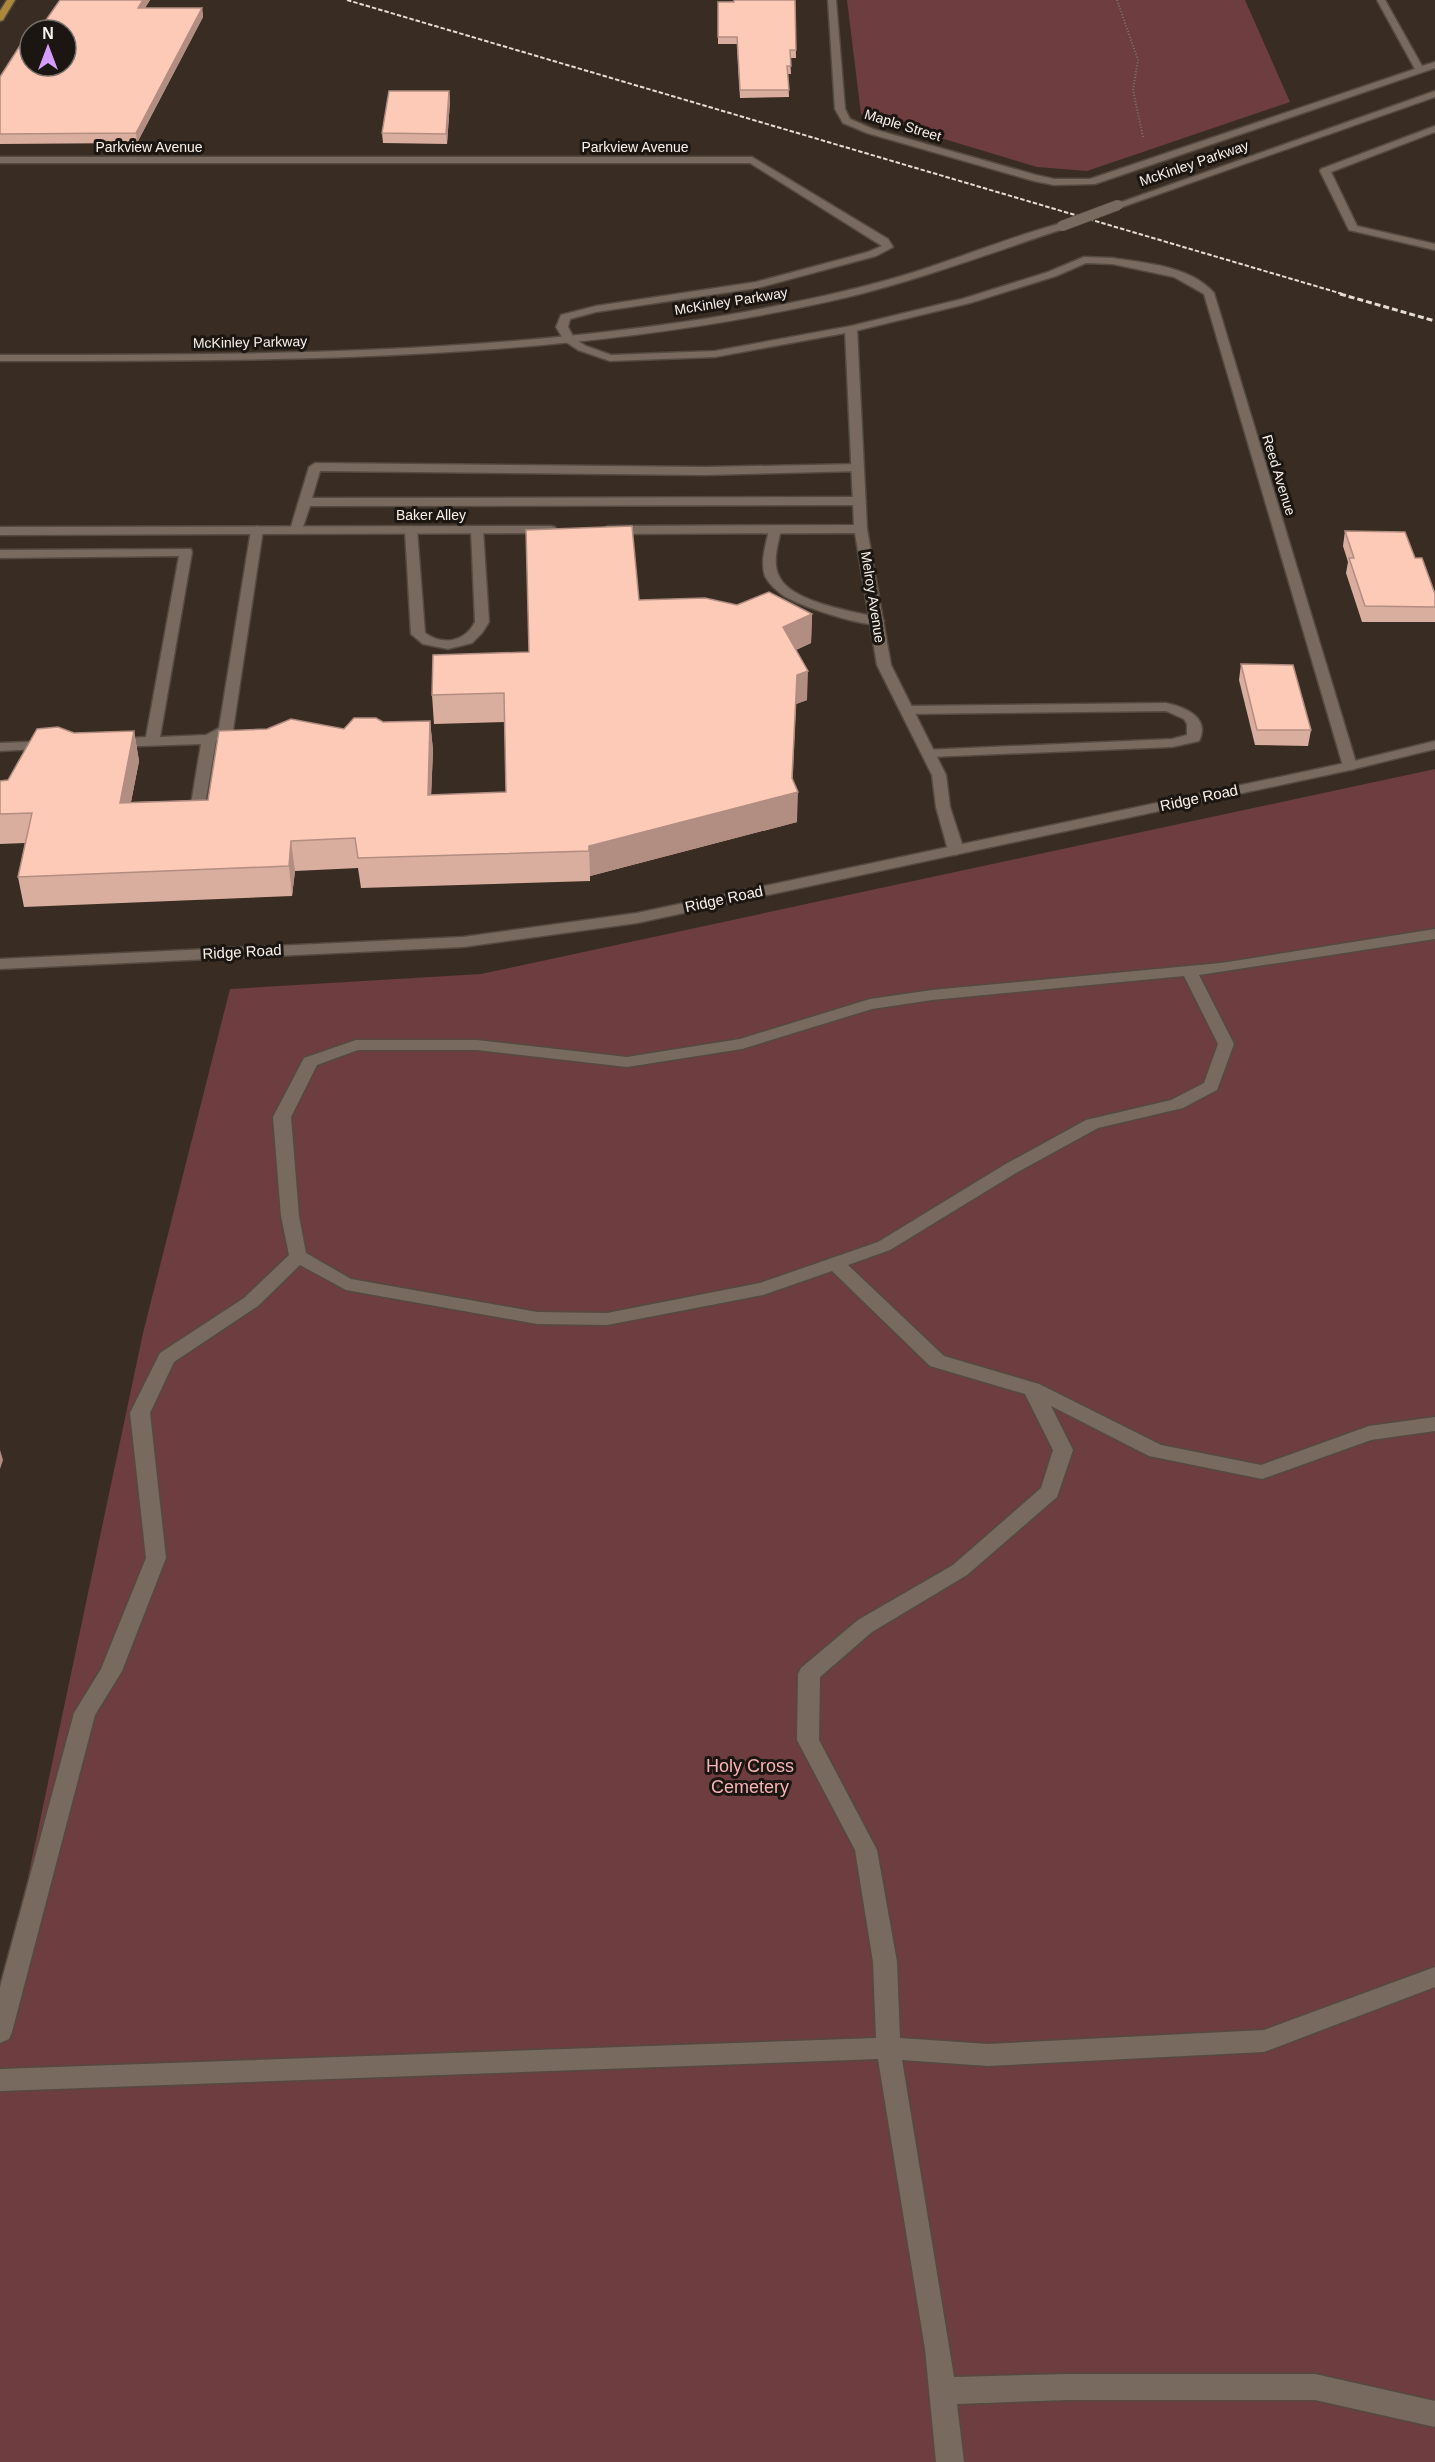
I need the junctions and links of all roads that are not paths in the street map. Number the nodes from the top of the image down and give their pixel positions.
1 (11, 0) edge
2 (832, 0) edge
3 (1381, 0) edge
4 (0, 18) edge
5 (1435, 65) edge
6 (1420, 70) junction
7 (1435, 94) edge
8 (1435, 129) edge
9 (0, 160) edge
10 (1435, 247) edge
11 (851, 329) junction
12 (569, 339) junction
13 (0, 358) edge
14 (858, 468) junction
15 (860, 501) junction
16 (305, 502) junction
17 (257, 530) junction
18 (296, 530) junction
19 (411, 530) junction
20 (477, 530) junction
21 (560, 530) edge
22 (596, 530) edge
23 (776, 530) junction
24 (861, 530) junction
25 (0, 531) edge
26 (0, 554) edge
27 (877, 621) junction
28 (908, 710) junction
29 (209, 739) junction
30 (152, 741) junction
31 (94, 743) edge
32 (70, 744) edge
33 (1435, 745) edge
34 (0, 747) edge
35 (929, 753) junction
36 (1350, 766) junction
37 (196, 816) edge
38 (956, 850) junction
39 (1435, 934) edge
40 (0, 964) edge
41 (1189, 971) junction
42 (298, 1256) junction
43 (835, 1263) junction
44 (1032, 1389) junction
45 (1435, 1424) edge
46 (1435, 1977) edge
47 (0, 2032) edge
48 (888, 2048) junction
49 (0, 2080) edge
50 (942, 2391) junction
51 (1435, 2414) edge
52 (950, 2462) edge

1 - 4 main road
2 - 6 street, Maple Street
3 - 6 street
5 - 6 street, Maple Street
7 - 12 street, McKinley Parkway, bridge
8 - 10 street
9 - 12 street, Parkview Avenue
11 - 12 street, Reed Avenue
11 - 14 street, Melroy Avenue
11 - 36 street, Reed Avenue
12 - 13 street, McKinley Parkway
14 - 15 street, Melroy Avenue
14 - 16 street
15 - 16 street
15 - 24 street, Melroy Avenue
16 - 18 street
17 - 18 street, Baker Alley
17 - 25 street, Baker Alley
17 - 29 street
18 - 19 street, Baker Alley
19 - 20 street, Baker Alley
19 - 20 street
20 - 21 street, Baker Alley
22 - 23 street
23 - 24 street
23 - 27 street
24 - 27 street, Melroy Avenue
26 - 30 street
27 - 28 street, Melroy Avenue
28 - 35 street, Melroy Avenue
28 - 35 street
29 - 30 street
29 - 37 street
30 - 31 street
32 - 34 street
33 - 36 street, Ridge Road
35 - 38 street, Melroy Avenue
36 - 38 street, Ridge Road
38 - 40 street, Ridge Road
39 - 41 street
41 - 42 street
41 - 43 street
42 - 43 street
42 - 47 street
43 - 44 street
44 - 45 street
44 - 48 street
46 - 48 street
48 - 49 street
48 - 50 street
50 - 51 street
50 - 52 street

